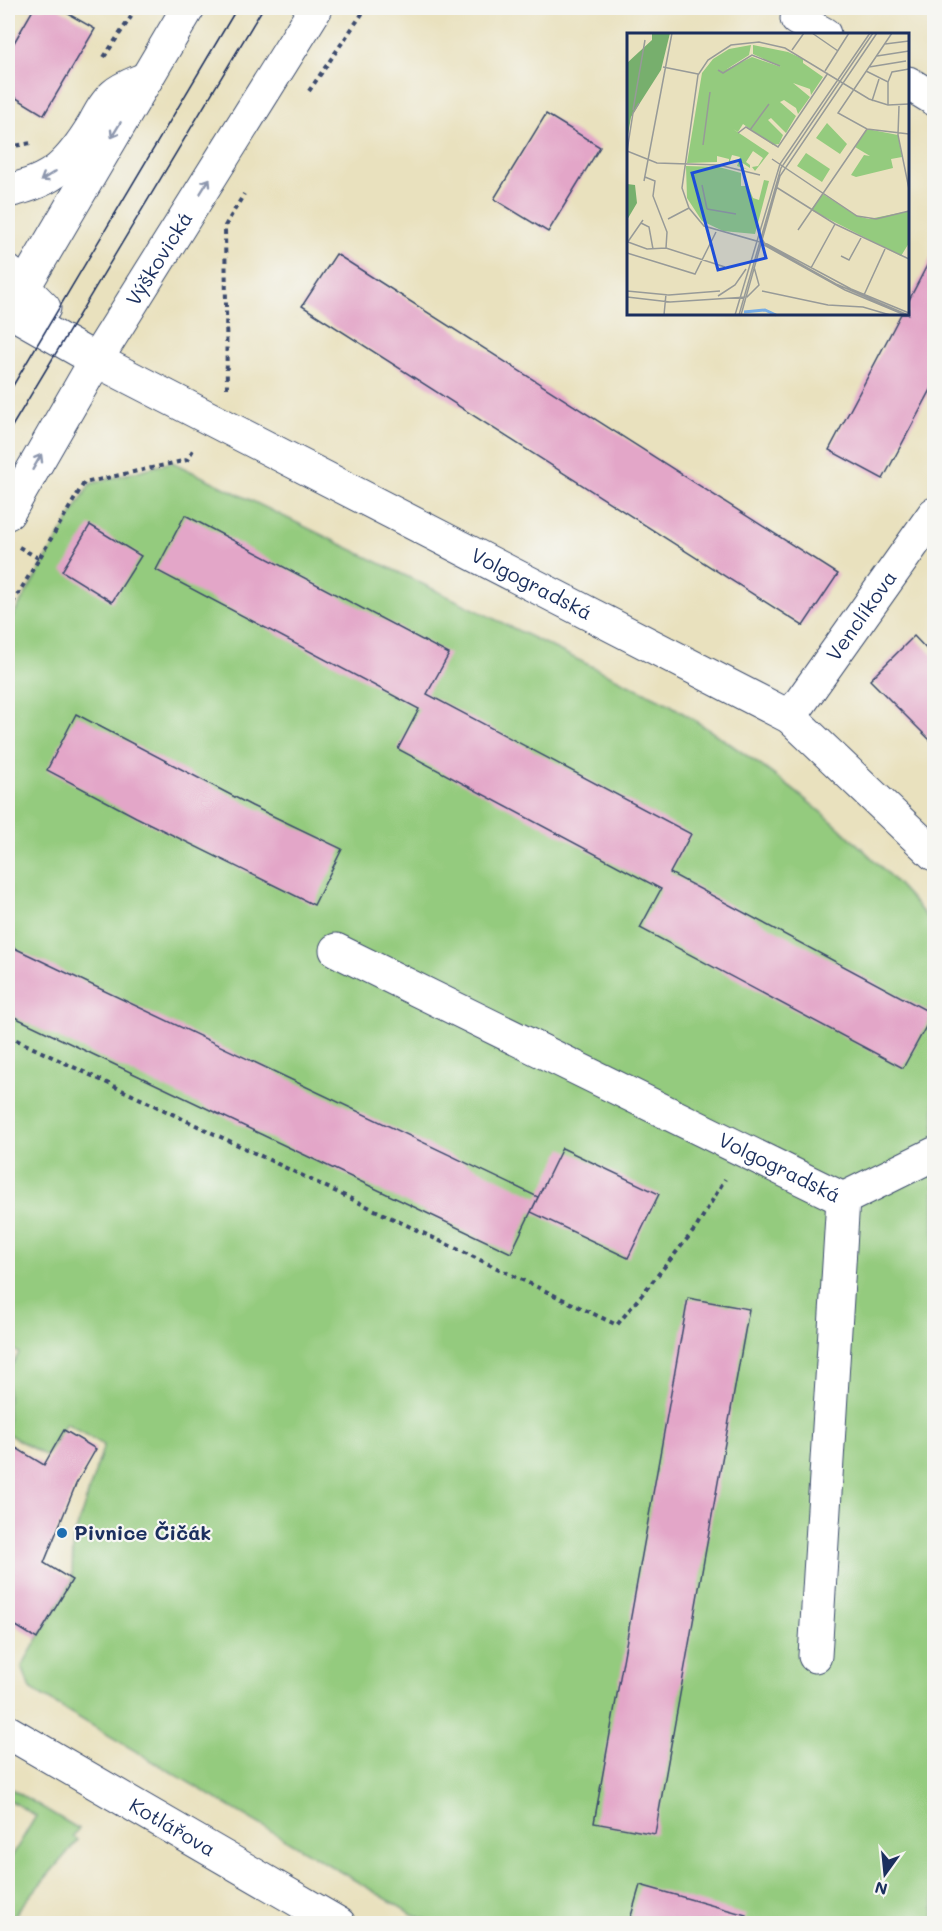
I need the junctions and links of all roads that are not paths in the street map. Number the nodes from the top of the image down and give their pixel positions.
1 (188, 8) edge
2 (316, 8) edge
3 (333, 8) edge
4 (147, 78) junction
5 (909, 84) edge
6 (266, 90) junction
7 (934, 99) edge
8 (8, 191) edge
9 (11, 299) edge
10 (96, 360) junction
11 (8, 513) edge
12 (934, 514) edge
13 (790, 717) junction
14 (934, 854) edge
15 (336, 950) dead end
16 (934, 1154) edge
17 (843, 1199) junction
18 (814, 1656) dead end
19 (8, 1731) edge
20 (339, 1923) edge

1 - 4 street
2 - 6 street, Výškovická
3 - 6 street
4 -> 8 street
4 -> 9 street
5 - 7 street
10 -> 6 street, Výškovická
9 - 10 street, Volgogradská
11 -> 10 street, Výškovická
10 - 13 street, Volgogradská
12 - 13 street, Venclíkova
13 - 14 street, Volgogradská
15 - 17 street, Volgogradská
16 - 17 street
17 - 18 street, Volgogradská
19 - 20 street, Kotlářova

